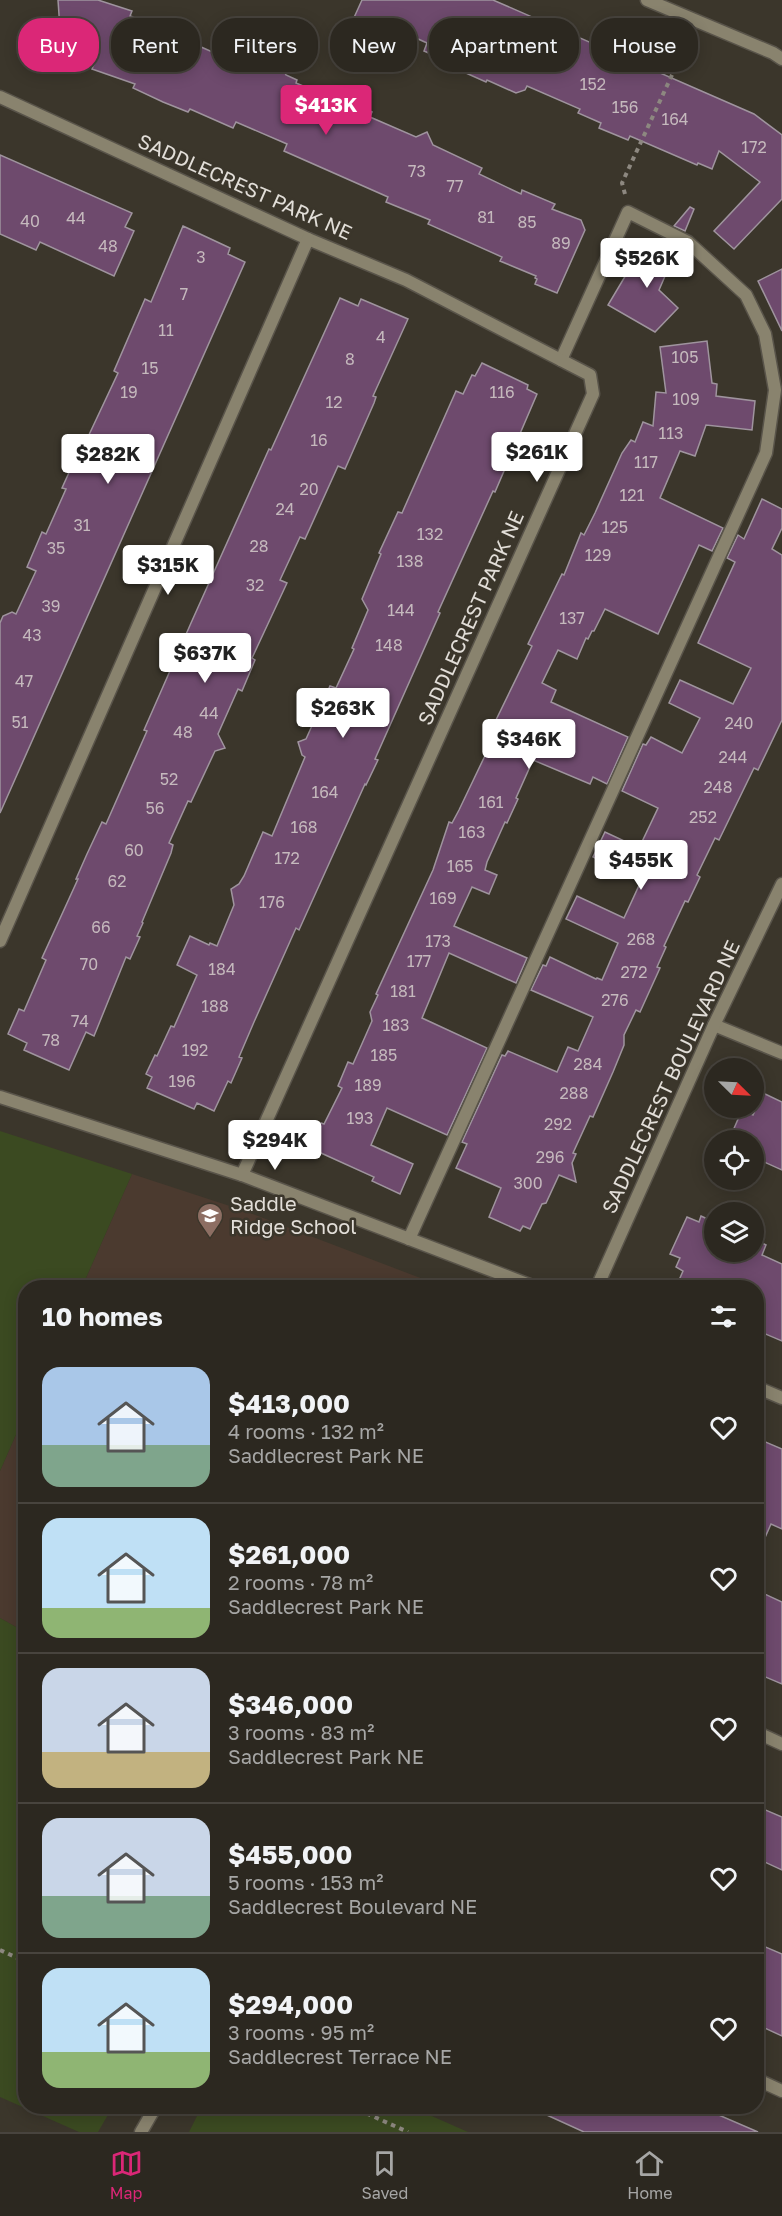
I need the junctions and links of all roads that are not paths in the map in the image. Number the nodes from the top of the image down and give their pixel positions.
1 (647, 0) edge
2 (782, 59) edge
3 (0, 97) edge
4 (308, 239) junction
5 (561, 360) junction
6 (782, 884) edge
7 (0, 941) edge
8 (714, 1025) junction
9 (782, 1053) edge
10 (0, 1098) edge
11 (242, 1175) junction
12 (409, 1239) junction
13 (517, 1280) edge
14 (600, 1280) edge
15 (764, 1390) edge
16 (782, 1398) edge
17 (764, 1736) edge
18 (782, 1744) edge
19 (764, 2083) edge
20 (782, 2091) edge
21 (151, 2114) edge
22 (141, 2132) edge

1 - 2 street
3 - 4 street, SADDLECREST PARK NE
4 - 5 street, SADDLECREST PARK NE
4 - 7 street
5 - 11 street, SADDLECREST PARK NE
5 - 12 street
6 - 8 street, SADDLECREST BOULEVARD NE
8 - 9 street
8 - 14 street, SADDLECREST BOULEVARD NE
10 - 11 street
11 - 12 street
12 - 13 street
15 - 16 street
17 - 18 street
19 - 20 street
21 - 22 street

